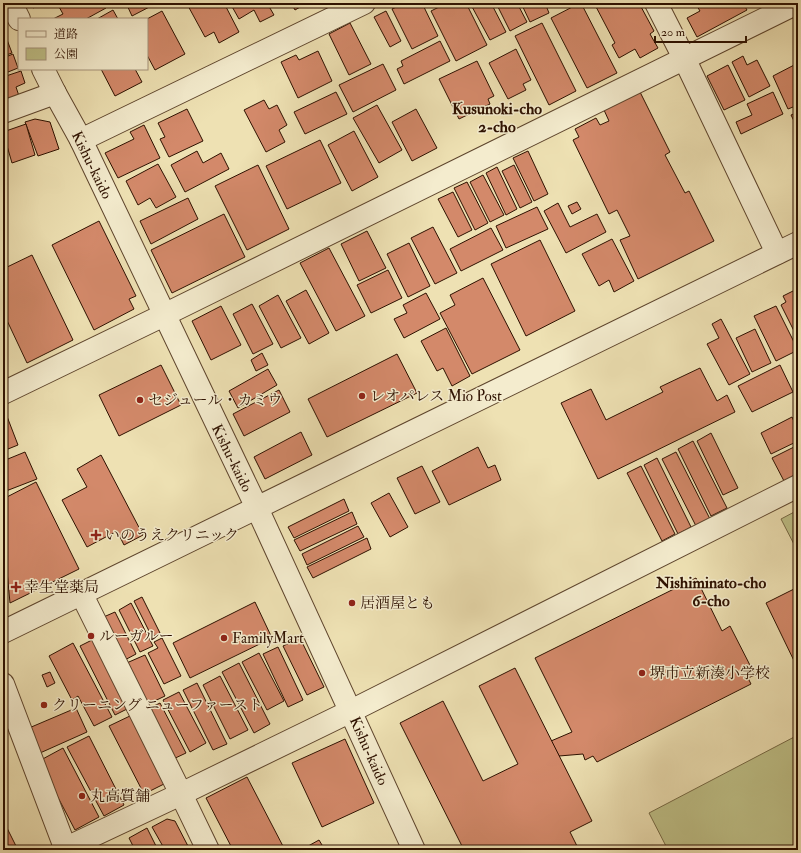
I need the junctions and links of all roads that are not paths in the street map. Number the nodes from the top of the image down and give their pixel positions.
1 (11, 3) edge
2 (364, 3) edge
3 (656, 3) edge
4 (797, 3) edge
5 (18, 18) edge
6 (684, 58) junction
7 (44, 70) edge
8 (55, 93) junction
9 (3, 112) edge
10 (81, 140) junction
11 (798, 243) edge
12 (777, 253) junction
13 (164, 315) junction
14 (3, 393) edge
15 (798, 486) edge
16 (257, 508) junction
17 (81, 593) junction
18 (3, 632) edge
19 (3, 684) edge
20 (351, 711) junction
21 (181, 794) junction
22 (64, 850) edge
23 (208, 850) edge
24 (414, 850) edge

1 - 5 street
2 - 10 street
3 - 6 street
4 - 6 street
6 - 12 street
6 - 13 street
7 - 8 street, Kishu-kaido
8 - 9 street
8 - 10 street, Kishu-kaido
10 - 13 street, Kishu-kaido
11 - 12 street
12 - 16 street
13 - 14 street
13 - 16 street, Kishu-kaido
15 - 20 street
16 - 17 street
16 - 20 street, Kishu-kaido
17 - 18 street
17 - 21 street
19 - 22 street
20 - 21 street
20 - 24 street, Kishu-kaido
21 - 22 street
21 - 23 street

